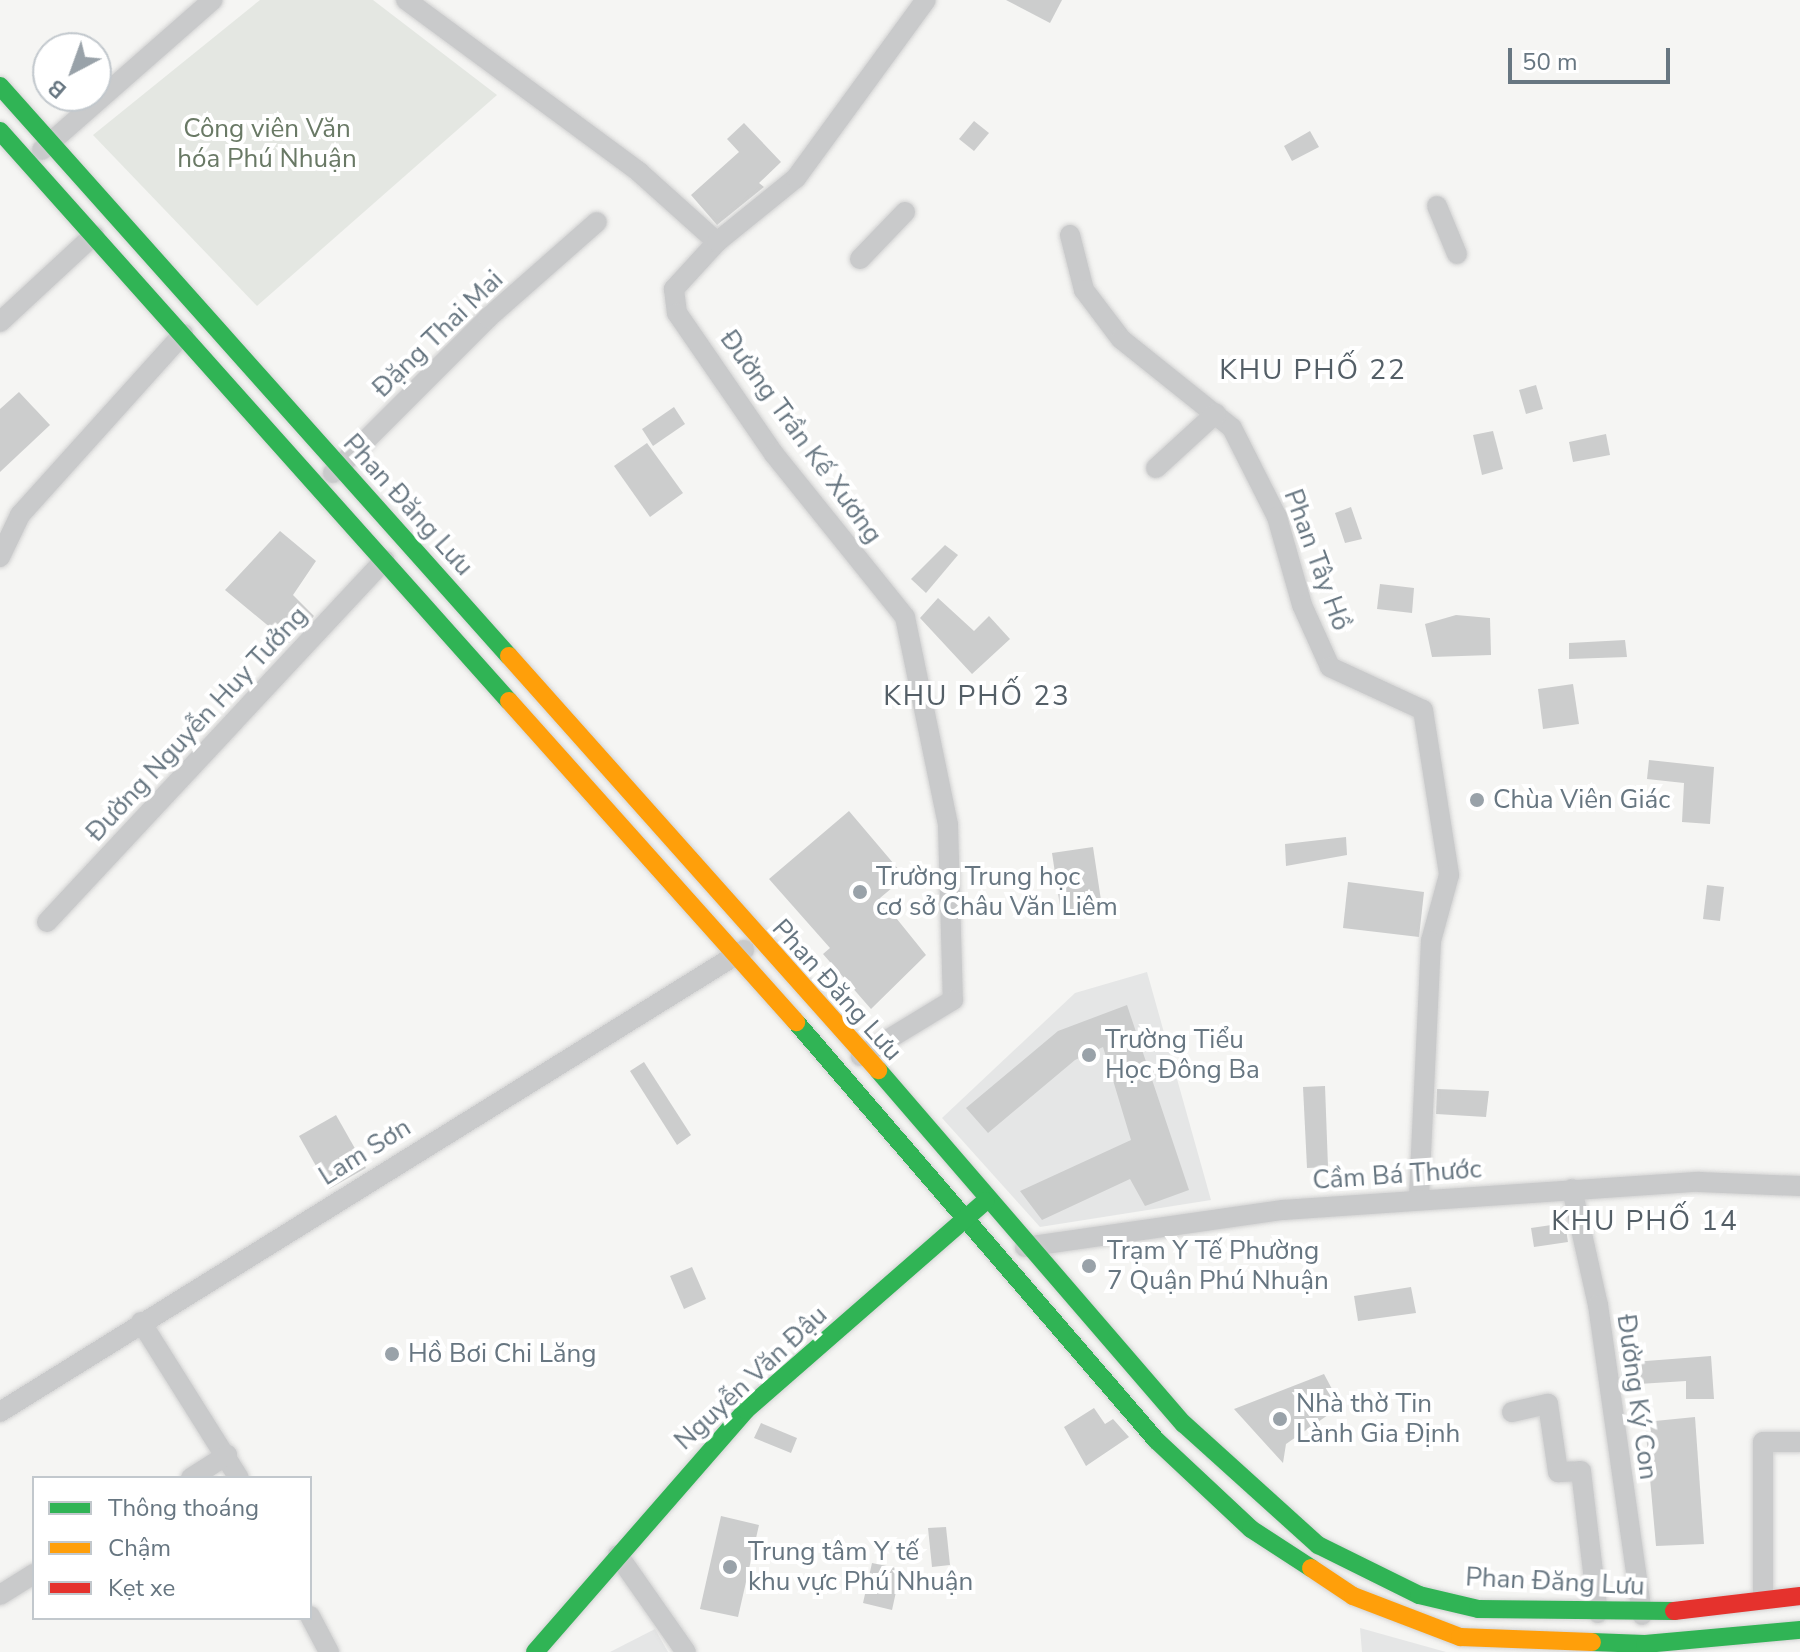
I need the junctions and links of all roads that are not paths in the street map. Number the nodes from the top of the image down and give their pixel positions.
1 (213, 0) edge
2 (406, 0) edge
3 (926, 0) edge
4 (0, 86) edge
5 (0, 131) edge
6 (50, 144) junction
7 (27, 163) junction
8 (1437, 206) dead end
9 (905, 212) dead end
10 (597, 222) dead end
11 (94, 235) junction
12 (1070, 235) dead end
13 (717, 242) junction
14 (1457, 254) dead end
15 (860, 259) dead end
16 (0, 322) edge
17 (183, 334) junction
18 (1216, 413) junction
19 (340, 467) junction
20 (1156, 468) dead end
21 (318, 486) junction
22 (0, 557) edge
23 (384, 560) junction
24 (47, 922) dead end
25 (757, 938) junction
26 (735, 957) junction
27 (861, 1056) junction
28 (1800, 1186) edge
29 (1572, 1189) junction
30 (990, 1197) junction
31 (1419, 1200) junction
32 (969, 1216) junction
33 (1031, 1241) junction
34 (1008, 1263) junction
35 (141, 1322) junction
36 (0, 1412) edge
37 (1512, 1412) dead end
38 (1800, 1442) edge
39 (227, 1455) junction
40 (194, 1476) edge
41 (238, 1476) edge
42 (618, 1555) junction
43 (32, 1575) edge
44 (0, 1595) edge
45 (1800, 1596) edge
46 (1763, 1599) junction
47 (1598, 1613) junction
48 (1642, 1615) junction
49 (312, 1620) edge
50 (1800, 1630) edge
51 (1763, 1633) junction
52 (329, 1652) edge
53 (535, 1652) edge
54 (686, 1652) edge
55 (1763, 1652) edge

1 - 6 street
2 - 13 street
3 - 13 street
4 - 6 main road, Phan Đăng Lưu
5 - 7 main road, Phan Đăng Lưu
6 - 7 street
6 - 19 main road, Phan Đăng Lưu
7 - 11 main road, Phan Đăng Lưu
8 - 14 street
9 - 15 street
10 - 19 street, Đặng Thai Mai
11 - 16 street
11 - 17 main road, Phan Đăng Lưu
12 - 18 street, Phan Tây Hồ
13 - 27 street, Đường Trần Kế Xương
17 - 21 main road, Phan Đăng Lưu
17 - 22 street
18 - 20 street
18 - 31 street, Phan Tây Hồ
19 - 21 street, Đặng Thai Mai
19 - 25 main road, Phan Đăng Lưu
21 - 23 main road, Phan Đăng Lưu
23 - 24 street, Đường Nguyễn Huy Tưởng
23 - 26 main road, Phan Đăng Lưu
25 - 26 street, Lam Sơn
25 - 27 main road, Phan Đăng Lưu
26 - 32 main road, Phan Đăng Lưu
26 - 35 street, Lam Sơn
27 - 30 main road, Phan Đăng Lưu
28 - 29 street, Cầm Bá Thước
29 - 31 street, Cầm Bá Thước
29 - 48 street, Đường Ký Con
30 - 32 main road, Nguyễn Văn Đậu
30 - 33 main road, Phan Đăng Lưu
31 - 33 street, Cầm Bá Thước
32 - 34 main road, Phan Đăng Lưu
32 - 42 main road, Nguyễn Văn Đậu
33 - 34 street
33 - 47 main road, Phan Đăng Lưu
34 - 51 main road, Phan Đăng Lưu
35 - 36 street, Lam Sơn
35 - 39 street
37 - 47 street
38 - 46 street
39 - 40 street
39 - 41 street
42 - 53 main road, Nguyễn Văn Đậu
42 - 54 street
43 - 44 street
45 - 46 main road, Phan Đăng Lưu
46 - 48 main road, Phan Đăng Lưu
46 - 51 main road
47 - 48 main road, Phan Đăng Lưu
49 - 52 street
50 - 51 main road, Phan Đăng Lưu
51 - 55 main road

